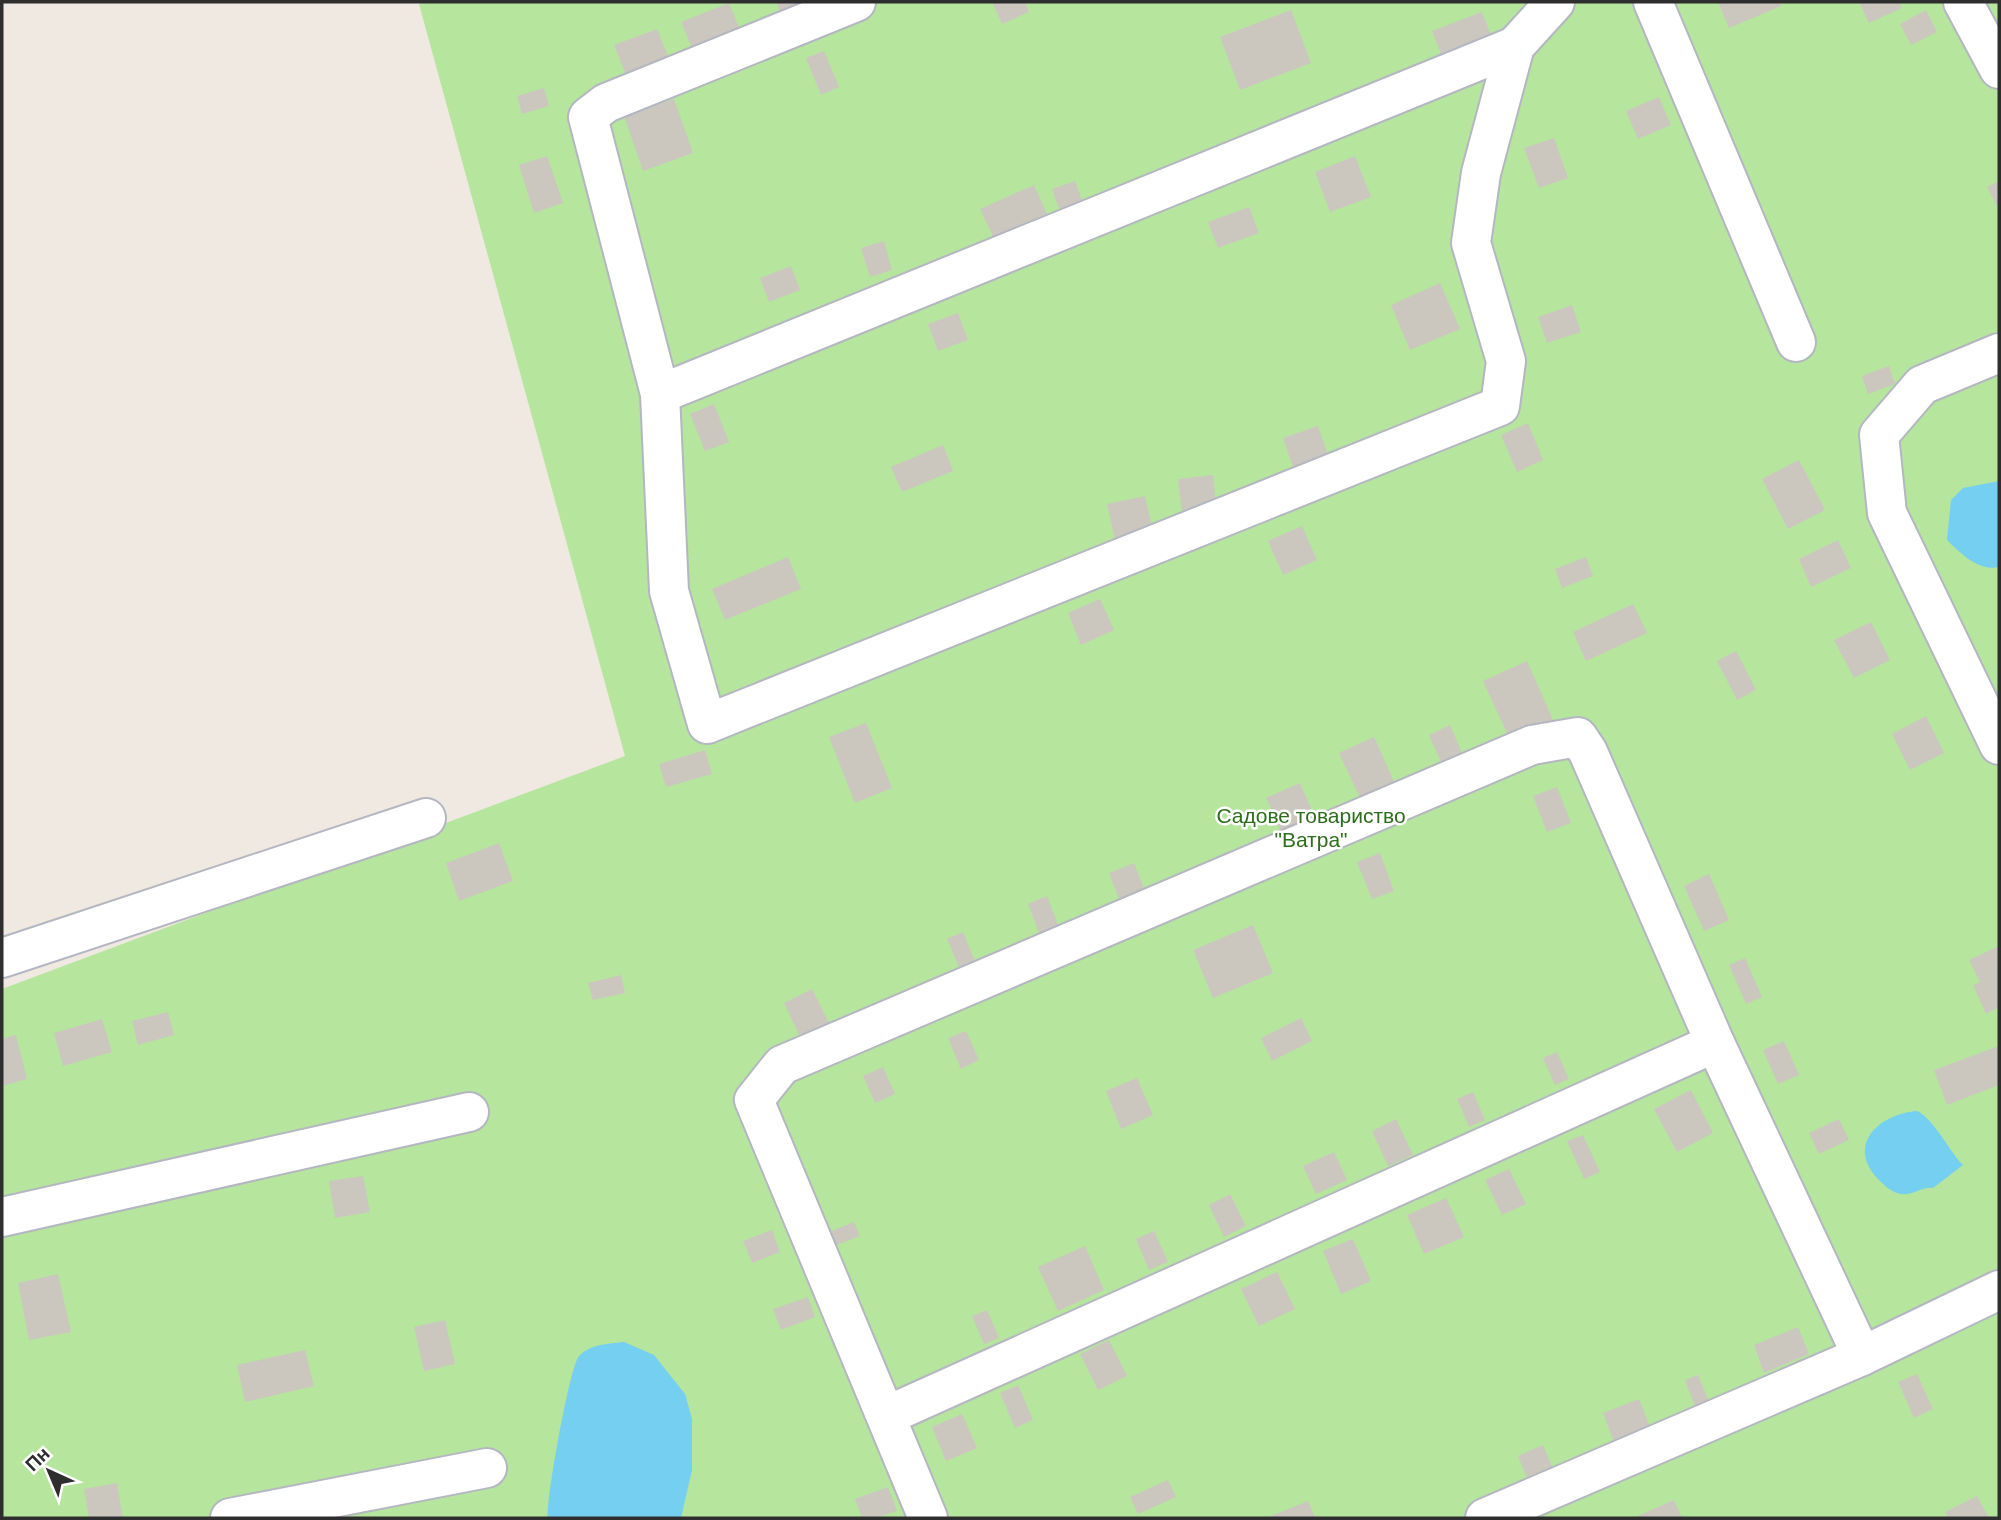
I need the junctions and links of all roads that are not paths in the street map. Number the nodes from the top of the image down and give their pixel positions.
1 (856, 2) edge
2 (1555, 2) edge
3 (1653, 2) edge
4 (1963, 2) edge
5 (1515, 46) junction
6 (1999, 69) edge
7 (1796, 341) dead end
8 (1999, 353) edge
9 (660, 394) junction
10 (1999, 745) edge
11 (426, 818) dead end
12 (2, 958) edge
13 (1715, 1043) junction
14 (469, 1112) dead end
15 (2, 1217) edge
16 (1999, 1290) edge
17 (1862, 1356) junction
18 (888, 1415) junction
19 (487, 1468) dead end
20 (230, 1518) edge
21 (928, 1518) edge
22 (1485, 1518) edge

1 - 9 street
2 - 5 street
3 - 7 street
4 - 6 street
5 - 9 street
5 - 9 street
8 - 10 street
11 - 12 street
13 - 17 street
13 - 18 street
13 - 18 street
14 - 15 street
16 - 17 street
17 - 22 street
18 - 21 street
19 - 20 street

